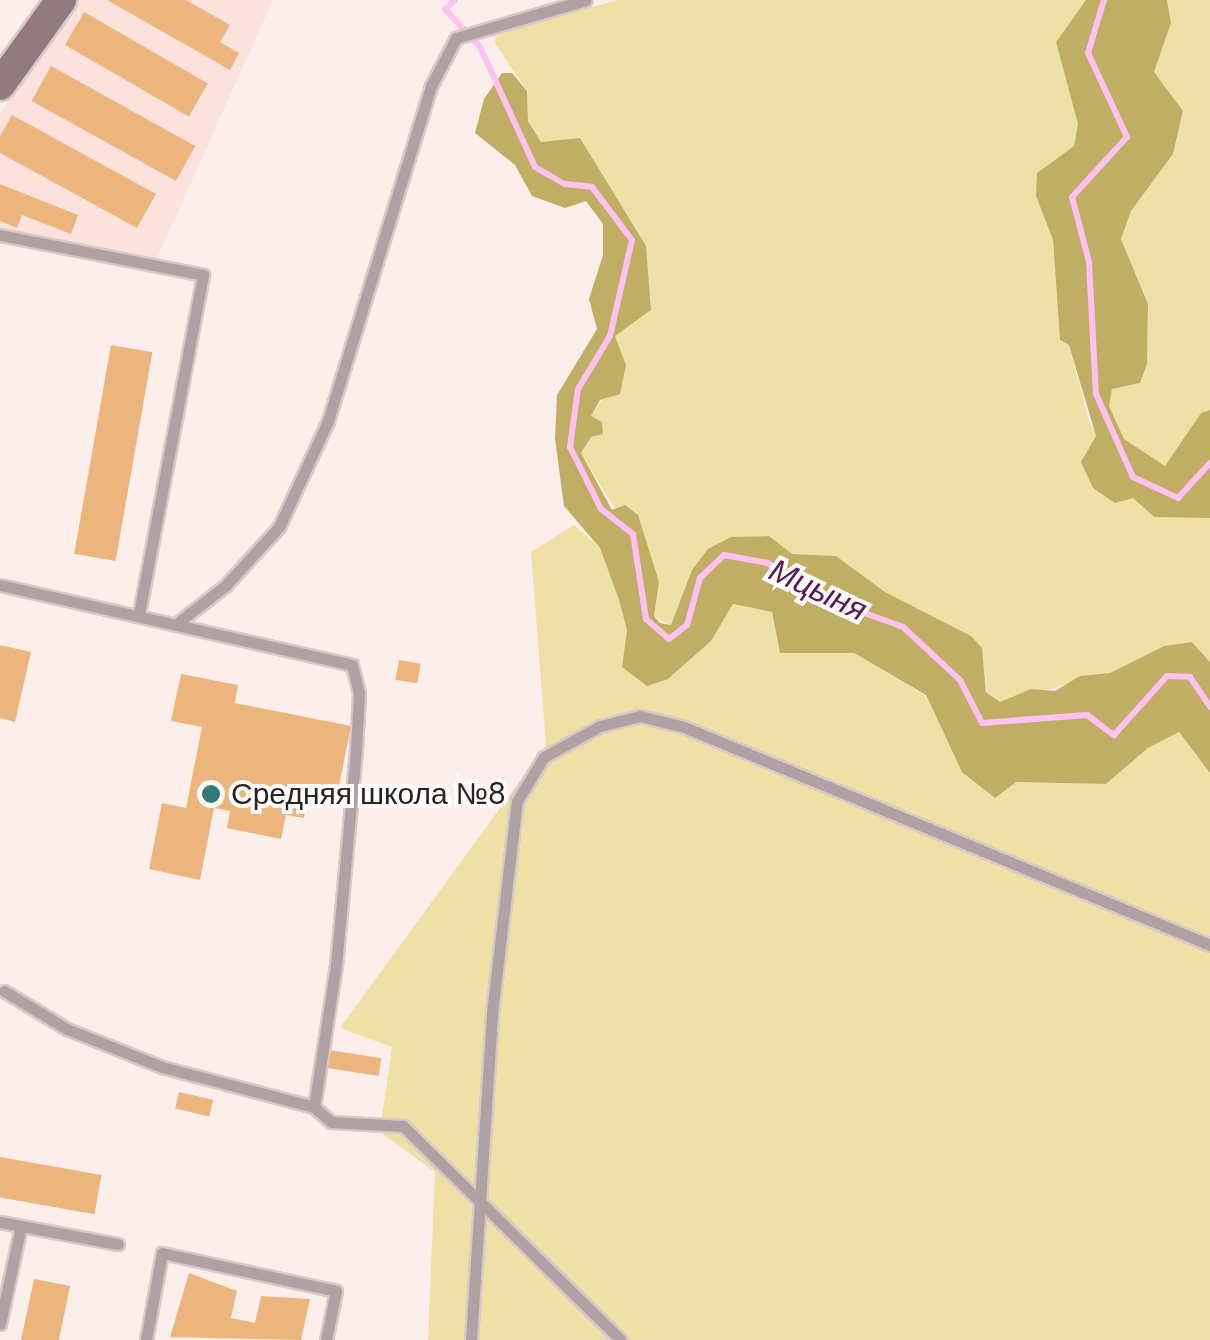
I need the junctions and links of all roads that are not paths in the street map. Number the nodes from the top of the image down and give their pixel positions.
1 (60, 0) edge
2 (586, 0) edge
3 (0, 85) edge
4 (0, 235) edge
5 (0, 585) edge
6 (138, 612) junction
7 (180, 621) junction
8 (1210, 945) edge
9 (4, 990) dead end
10 (314, 1107) junction
11 (483, 1207) junction
12 (0, 1222) edge
13 (21, 1226) junction
14 (118, 1244) dead end
15 (0, 1324) edge
16 (146, 1340) edge
17 (326, 1340) edge
18 (471, 1340) edge
19 (621, 1340) edge

1 - 3 street
2 - 7 lane
4 - 6 lane
5 - 6 lane
6 - 7 lane
7 - 10 lane
8 - 11 lane
9 - 10 lane
10 - 11 lane
11 - 18 lane
11 - 19 lane
12 - 13 lane
13 - 14 lane
13 - 15 lane
16 - 17 lane

